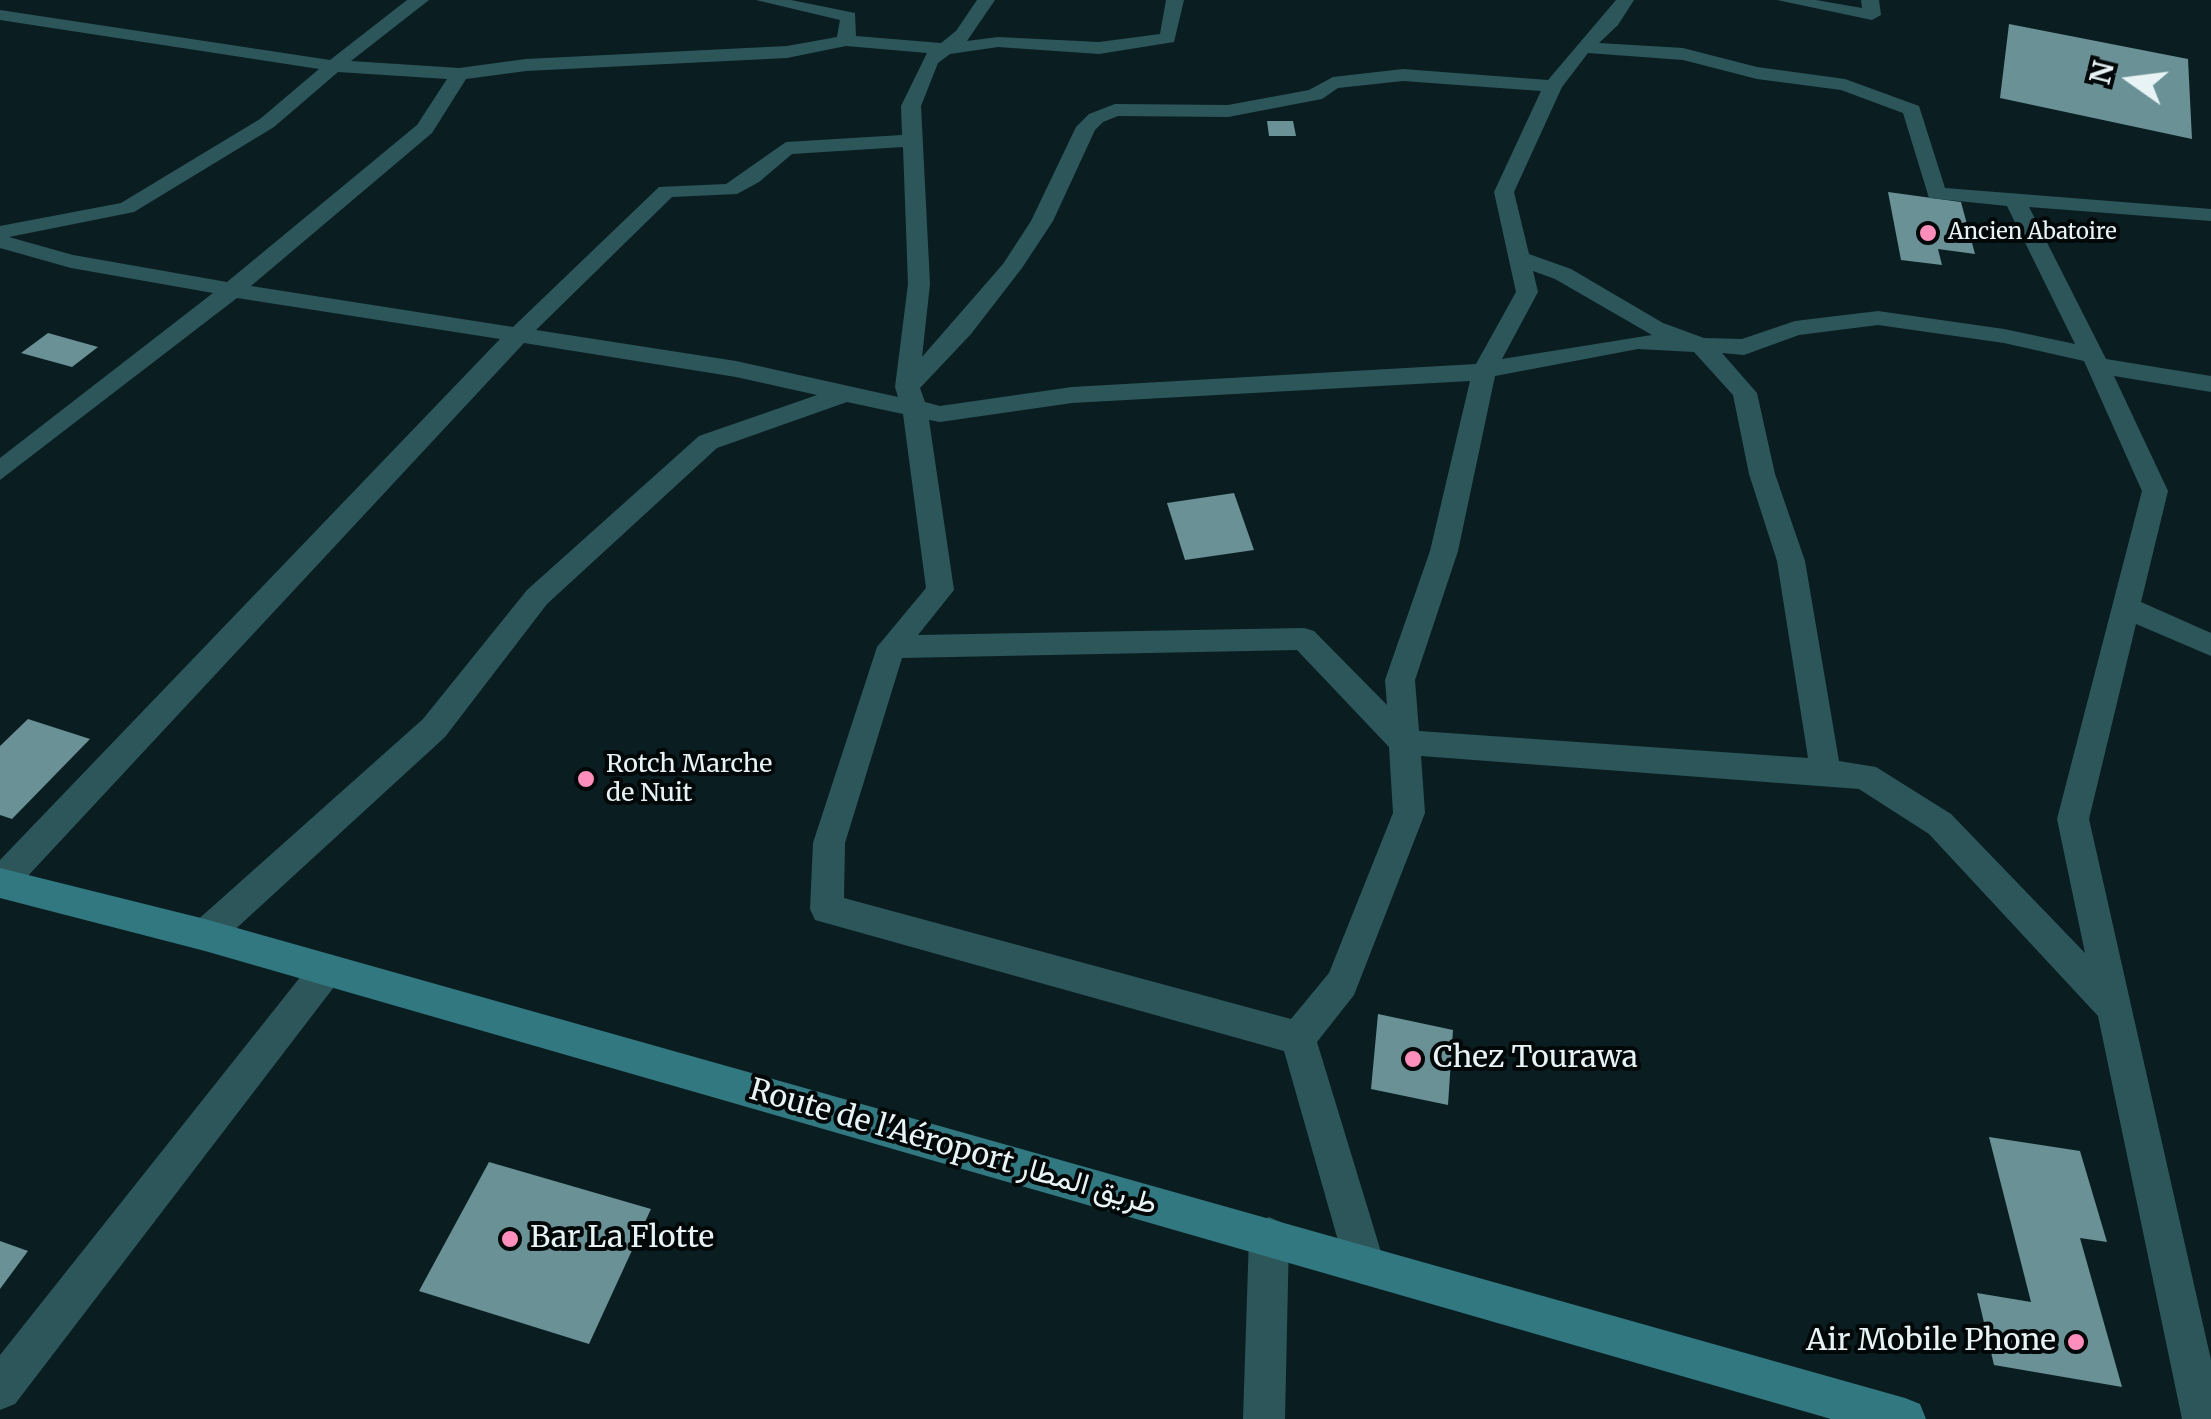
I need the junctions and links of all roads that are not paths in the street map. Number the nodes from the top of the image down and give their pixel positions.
1 (420, 0) edge
2 (765, 0) edge
3 (986, 0) edge
4 (1175, 0) edge
5 (1625, 0) edge
6 (1786, 0) edge
7 (1870, 0) edge
8 (0, 15) edge
9 (846, 41) junction
10 (1583, 47) junction
11 (944, 49) junction
12 (334, 66) junction
13 (459, 74) junction
14 (1553, 86) junction
15 (911, 140) junction
16 (2015, 201) junction
17 (2211, 215) edge
18 (0, 232) edge
19 (0, 241) edge
20 (1520, 258) junction
21 (232, 290) junction
22 (518, 335) junction
23 (1700, 345) junction
24 (2095, 360) junction
25 (1484, 371) junction
26 (2211, 384) edge
27 (847, 393) junction
28 (911, 398) junction
29 (0, 471) edge
30 (2126, 607) junction
31 (2211, 646) edge
32 (891, 647) junction
33 (1404, 744) junction
34 (1826, 773) junction
35 (0, 883) edge
36 (205, 935) junction
37 (325, 972) junction
38 (2113, 1006) junction
39 (1298, 1038) junction
40 (1270, 1238) junction
41 (1365, 1265) junction
42 (0, 1389) edge
43 (1264, 1419) edge
44 (1904, 1419) edge
45 (2203, 1419) edge

1 - 12 street
2 - 9 street
3 - 11 street
4 - 11 street
5 - 10 street
6 - 7 street
8 - 12 street
9 - 11 street
9 - 13 street
10 - 14 street
10 - 16 street
11 - 15 street
12 - 13 street
12 - 18 street
13 - 21 street
14 - 20 street
14 - 28 street
15 - 22 street
15 - 28 street
16 - 17 street
16 - 24 street
19 - 21 street
20 - 23 street
20 - 25 street
21 - 22 street
21 - 29 street
22 - 27 street
22 - 35 street
23 - 24 street
23 - 25 street
23 - 34 street
24 - 26 street
24 - 30 street
25 - 28 street
25 - 33 street
27 - 28 street
27 - 36 street
28 - 32 street
30 - 31 street
30 - 38 street
32 - 33 street
32 - 39 street
33 - 34 street
33 - 39 street
34 - 38 street
35 - 36 main road, Route de l'Aéroport طريق المطار
36 - 37 main road, Route de l'Aéroport طريق المطار
37 - 40 main road, Route de l'Aéroport طريق المطار
37 - 42 street
38 - 45 street
39 - 41 street
40 - 41 main road, Route de l'Aéroport طريق المطار
40 - 43 street
41 - 44 main road, Route de l'Aéroport طريق المطار

